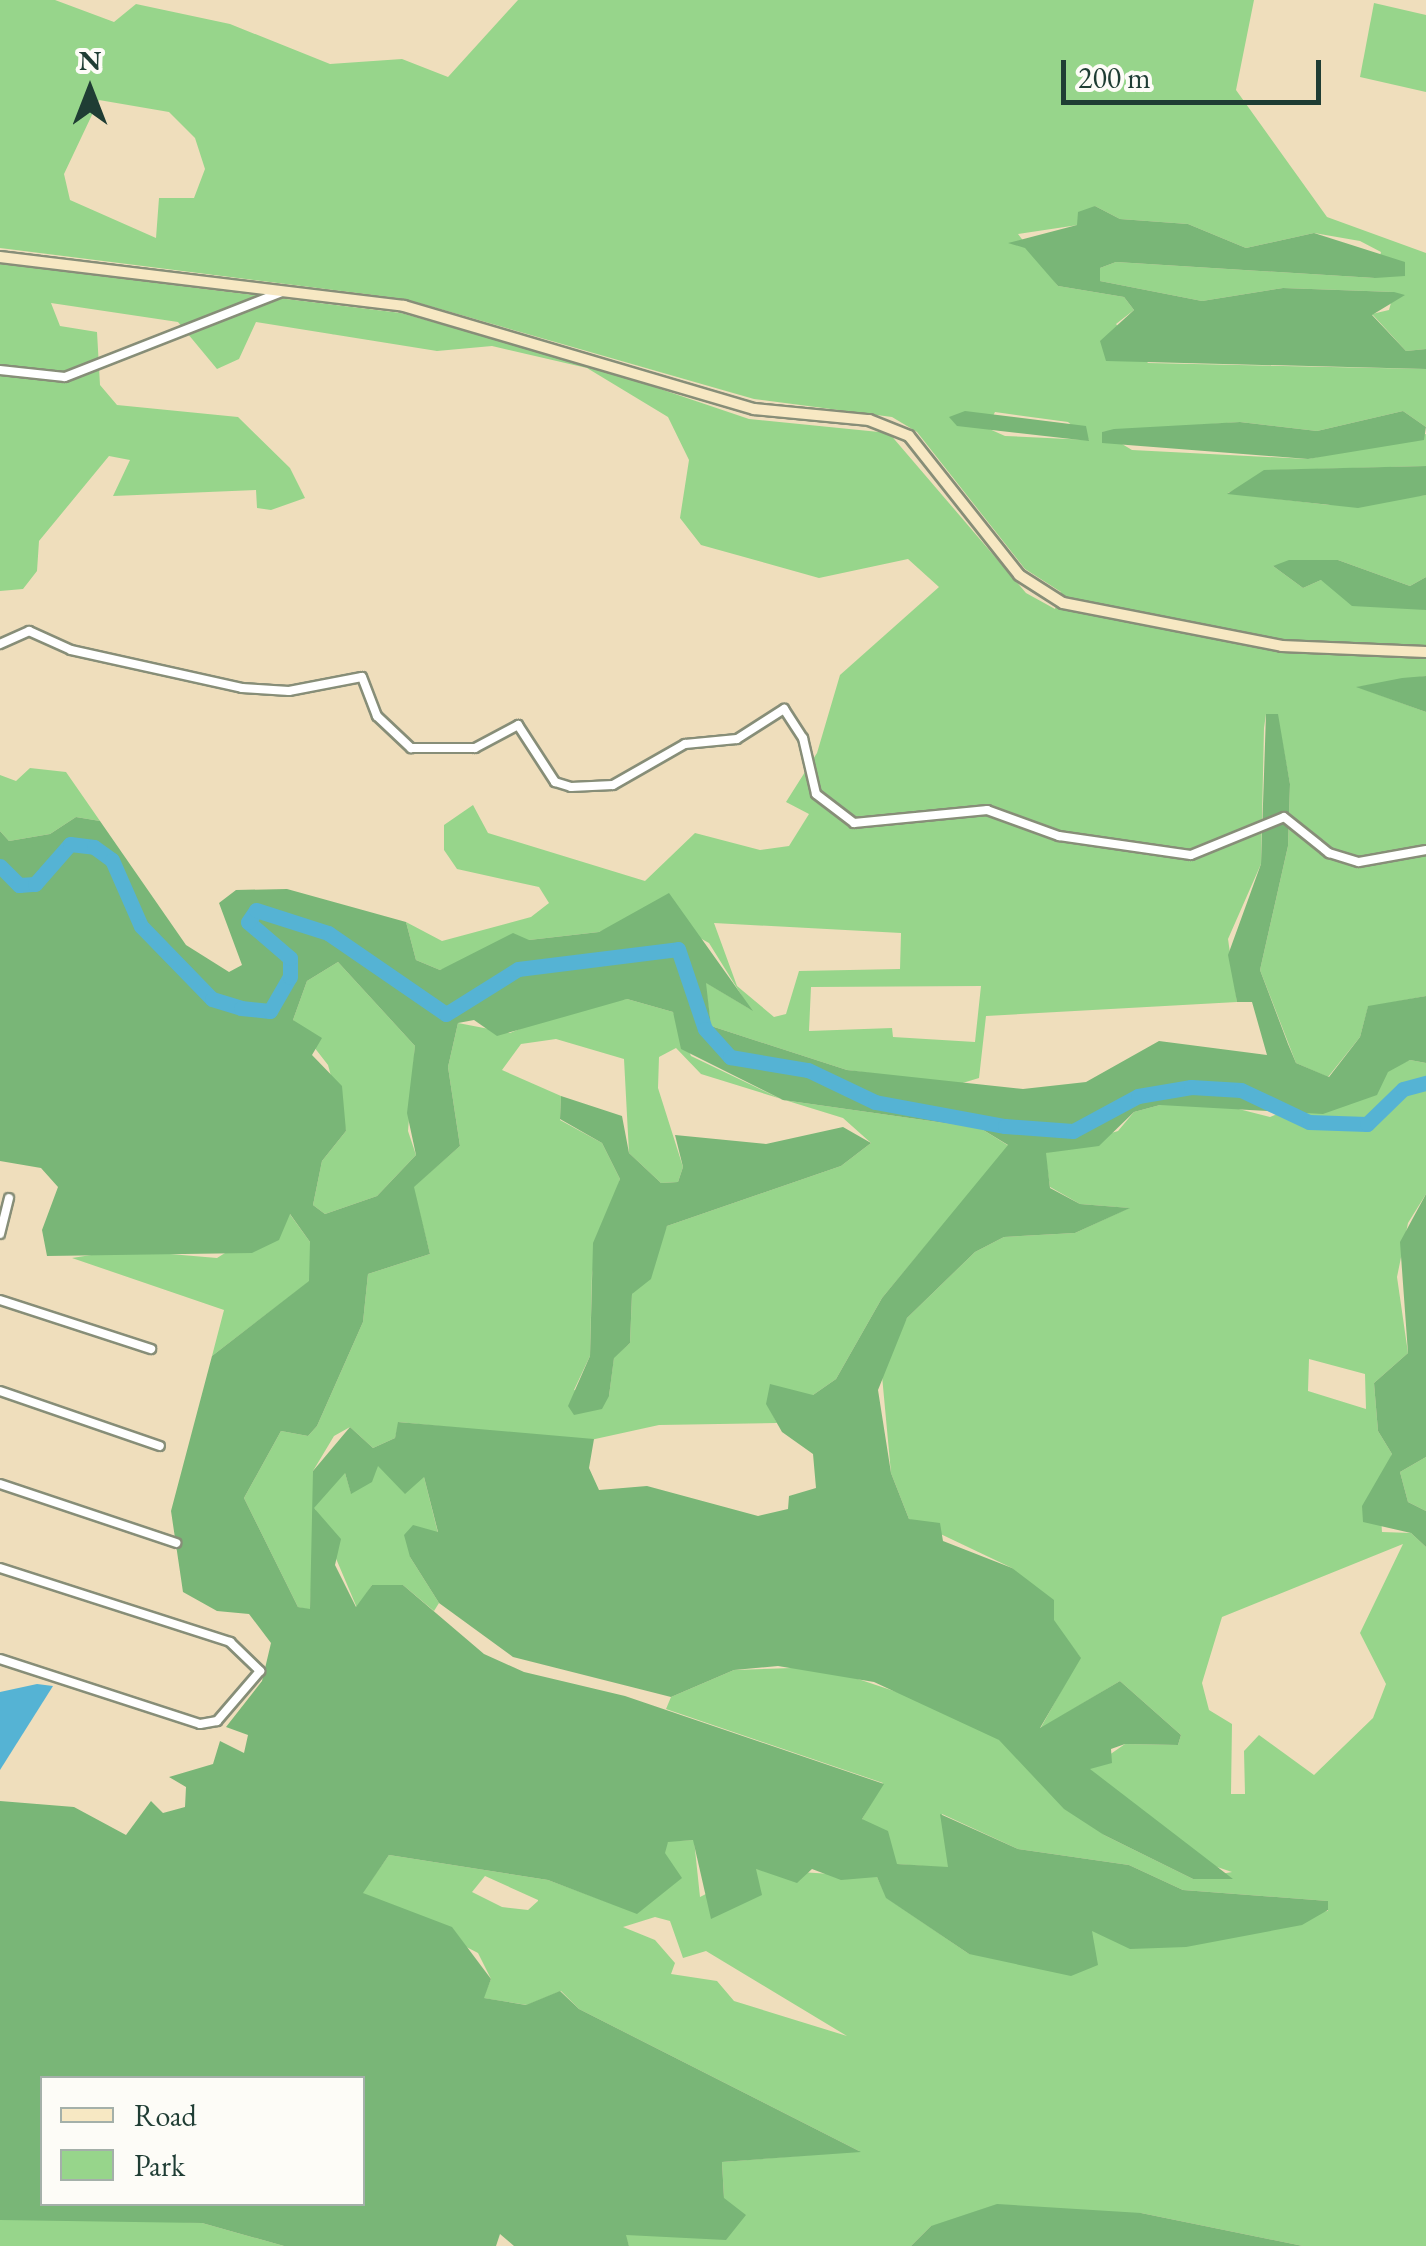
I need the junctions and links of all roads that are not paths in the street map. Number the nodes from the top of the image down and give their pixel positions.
1 (0, 257) edge
2 (284, 291) junction
3 (0, 370) edge
4 (0, 644) edge
5 (1426, 652) edge
6 (1426, 850) edge
7 (9, 1198) dead end
8 (0, 1234) edge
9 (0, 1300) edge
10 (151, 1349) dead end
11 (0, 1390) edge
12 (160, 1446) dead end
13 (0, 1484) edge
14 (176, 1543) dead end
15 (0, 1568) edge
16 (0, 1659) edge

1 - 2 street
2 - 3 street
2 - 5 street
4 - 6 street
7 - 8 street
9 - 10 street
11 - 12 street
13 - 14 street
15 - 16 street

